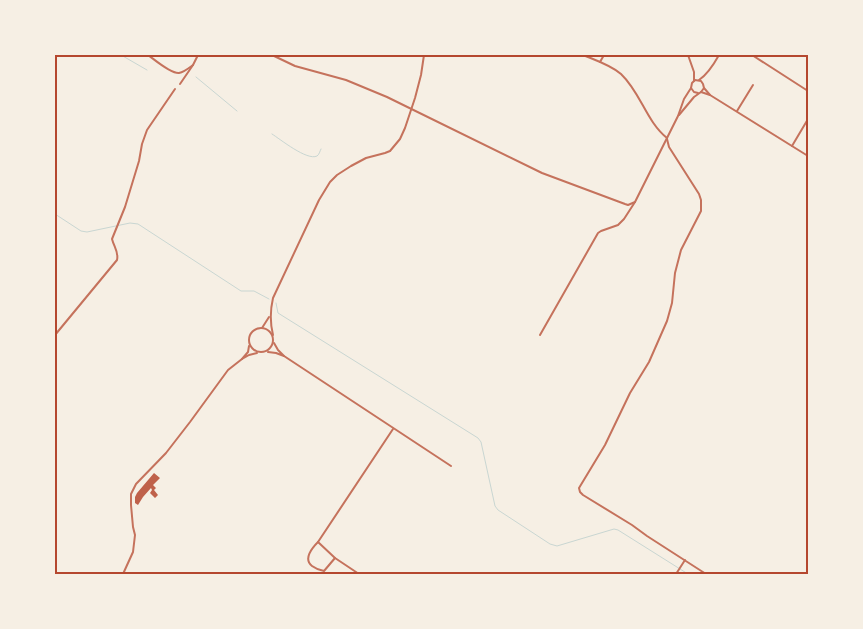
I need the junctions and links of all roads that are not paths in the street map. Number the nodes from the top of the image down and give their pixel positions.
1 (148, 55) edge
2 (198, 55) edge
3 (272, 55) edge
4 (424, 55) edge
5 (583, 55) edge
6 (604, 55) edge
7 (688, 55) edge
8 (720, 55) edge
9 (752, 55) edge
10 (600, 62) junction
11 (193, 65) junction
12 (699, 80) junction
13 (694, 81) junction
14 (180, 84) dead end
15 (753, 85) dead end
16 (690, 88) junction
17 (704, 88) junction
18 (175, 90) dead end
19 (808, 91) edge
20 (700, 92) junction
21 (710, 95) junction
22 (412, 109) junction
23 (736, 111) junction
24 (678, 116) junction
25 (808, 119) edge
26 (667, 139) junction
27 (792, 146) junction
28 (808, 156) edge
29 (634, 202) junction
30 (270, 315) junction
31 (262, 328) junction
32 (55, 335) edge
33 (273, 335) junction
34 (540, 335) dead end
35 (274, 340) junction
36 (250, 343) junction
37 (259, 352) junction
38 (266, 352) junction
39 (284, 356) junction
40 (242, 359) junction
41 (393, 429) junction
42 (451, 466) dead end
43 (318, 542) junction
44 (335, 558) junction
45 (685, 560) junction
46 (123, 574) edge
47 (359, 574) edge
48 (676, 574) edge
49 (706, 574) edge

1 - 11 street
2 - 11 street
3 - 22 street
4 - 22 street
5 - 10 street
6 - 10 street
7 - 13 street
8 - 12 street
9 - 19 street
10 - 26 street
11 - 14 street
12 - 13 street
12 - 17 street
13 - 16 street
15 - 23 street
16 - 20 street
16 - 24 street
17 - 20 street
17 - 21 street
18 - 32 street
20 - 21 street
20 - 24 street
21 - 23 street
22 - 29 street
22 - 30 street
23 - 27 street
24 - 26 street
25 - 27 street
26 - 29 street
26 - 45 street
27 - 28 street
29 - 34 street
30 - 31 street
30 - 33 street
31 - 33 street
31 - 36 street
33 - 35 street
35 - 38 street
35 - 39 street
36 - 37 street
36 - 40 street
37 - 38 street
37 - 40 street
38 - 39 street
39 - 41 street
40 - 46 street
41 - 42 street
41 - 43 street
43 - 44 street
43 - 44 street
44 - 47 street
45 - 48 street
45 - 49 street

